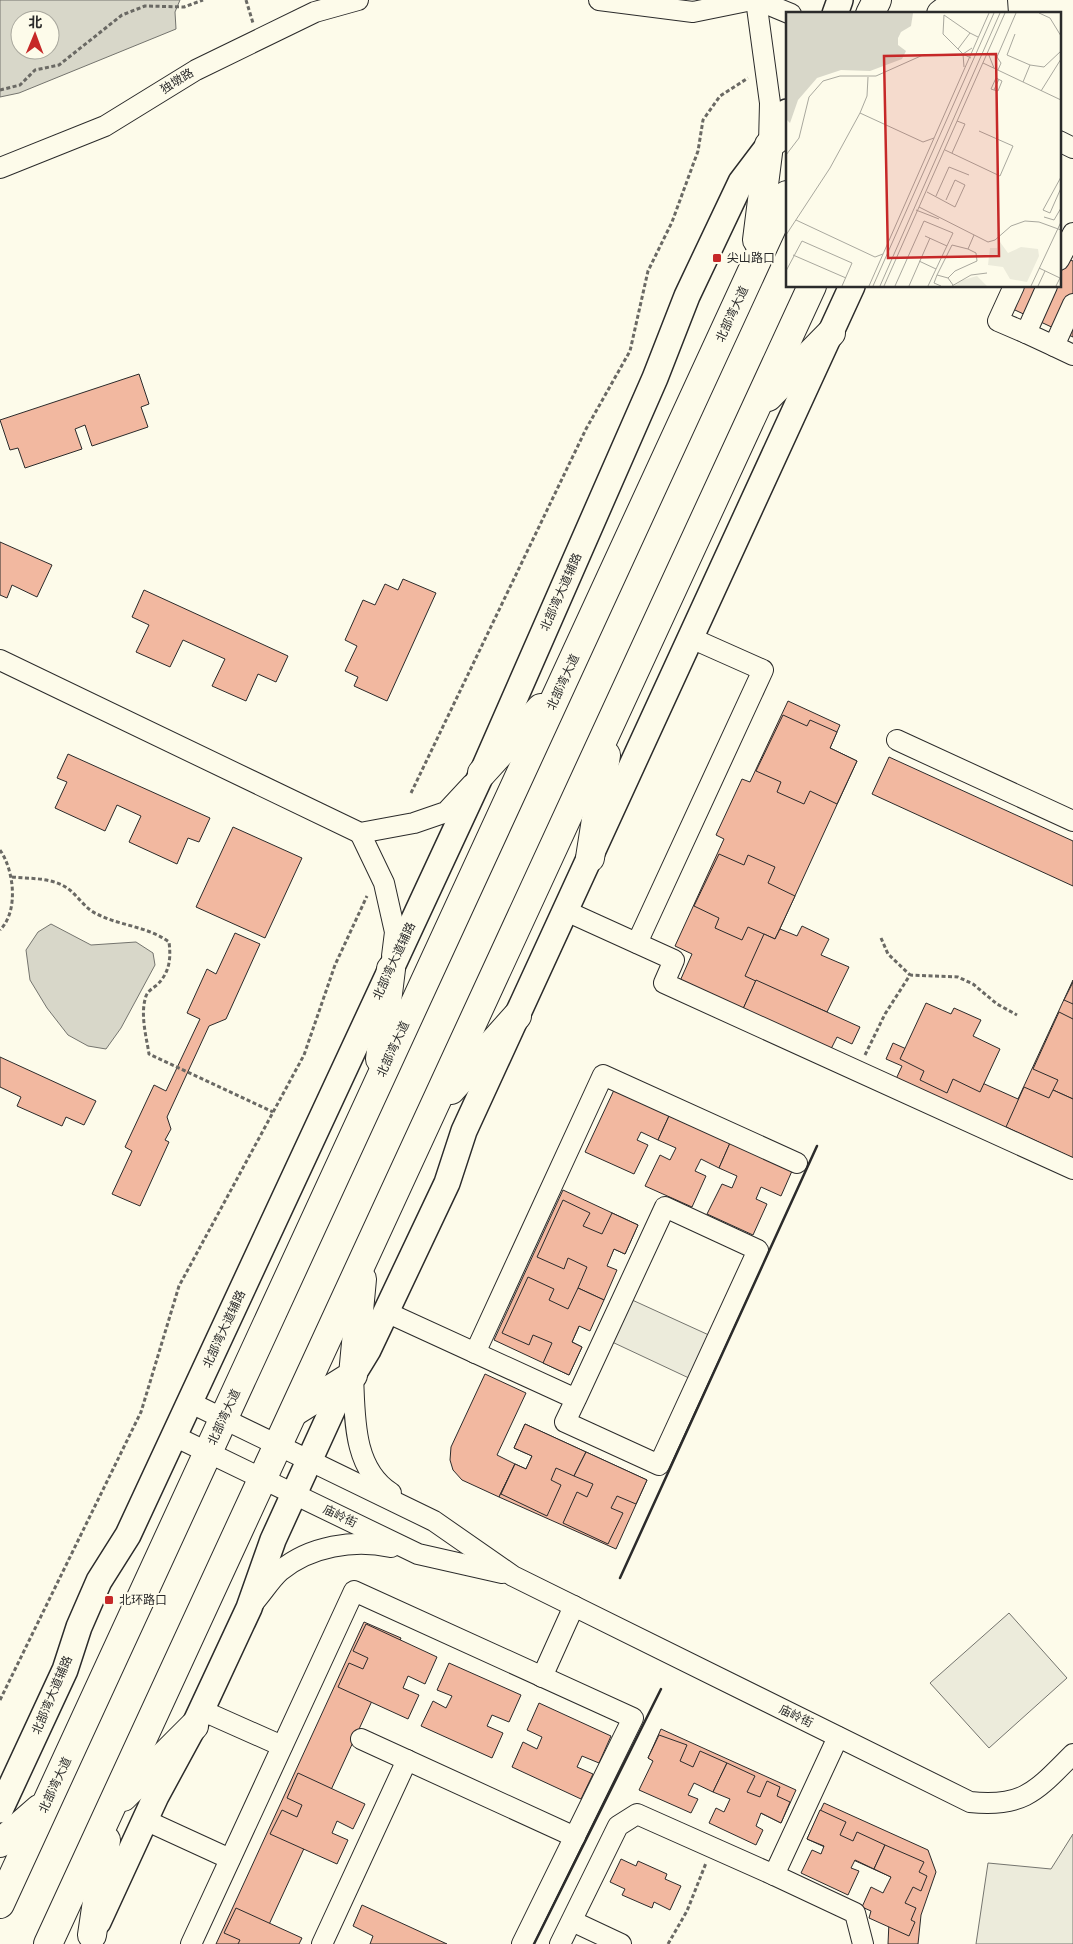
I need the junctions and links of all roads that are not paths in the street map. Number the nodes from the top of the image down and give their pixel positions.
1 (358, 0) edge
2 (599, 0) edge
3 (755, 0) edge
4 (840, 0) edge
5 (877, 0) edge
6 (944, 0) edge
7 (960, 0) edge
8 (981, 0) edge
9 (786, 12) edge
10 (836, 12) edge
11 (871, 12) edge
12 (938, 12) edge
13 (944, 12) edge
14 (975, 12) edge
15 (786, 115) edge
16 (778, 138) edge
17 (0, 168) edge
18 (786, 197) edge
19 (1068, 233) edge
20 (1060, 257) edge
21 (754, 267) junction
22 (811, 288) edge
23 (851, 288) edge
24 (1013, 288) edge
25 (1046, 288) edge
26 (1073, 304) edge
27 (831, 333) junction
28 (1026, 333) junction
29 (1054, 346) junction
30 (1073, 355) edge
31 (754, 411) junction
32 (691, 638) junction
33 (0, 660) edge
34 (560, 689) junction
35 (611, 722) junction
36 (897, 740) dead end
37 (482, 773) junction
38 (1073, 821) edge
39 (360, 833) junction
40 (590, 858) junction
41 (566, 911) junction
42 (637, 943) junction
43 (391, 969) junction
44 (517, 1016) junction
45 (376, 1086) junction
46 (433, 1109) junction
47 (797, 1163) dead end
48 (1073, 1169) edge
49 (364, 1258) junction
50 (386, 1312) junction
51 (475, 1353) junction
52 (353, 1375) junction
53 (576, 1399) junction
54 (189, 1402) junction
55 (294, 1412) junction
56 (224, 1419) junction
57 (174, 1436) junction
58 (278, 1445) junction
59 (208, 1452) junction
60 (309, 1460) junction
61 (263, 1478) junction
62 (294, 1494) junction
63 (434, 1521) junction
64 (418, 1554) junction
65 (513, 1576) junction
66 (574, 1606) junction
67 (249, 1608) junction
68 (542, 1677) junction
69 (198, 1718) junction
70 (838, 1737) junction
71 (361, 1740) dead end
72 (282, 1746) junction
73 (1073, 1754) edge
74 (407, 1760) junction
75 (47, 1801) junction
76 (0, 1810) edge
77 (110, 1811) junction
78 (144, 1820) junction
79 (575, 1837) junction
80 (0, 1843) edge
81 (230, 1859) junction
82 (774, 1875) junction
83 (0, 1904) edge
84 (572, 1921) junction
85 (90, 1940) edge
86 (48, 1944) edge
87 (191, 1944) edge
88 (322, 1944) edge
89 (522, 1944) edge
90 (560, 1944) edge
91 (621, 1944) edge
92 (863, 1944) edge

1 - 17 street, 独墩路
2 - 3 street
3 - 9 street
3 - 16 street
4 - 10 main road
5 - 11 highway
6 - 12 highway
7 - 13 highway
8 - 14 main road
15 - 16 main road, 北部湾大道辅路
16 - 21 highway
16 - 37 main road, 北部湾大道辅路
18 - 21 highway, 北部湾大道
19 - 20 street
21 - 34 highway, 北部湾大道
22 - 31 highway
23 - 27 main road
24 - 28 street
25 - 28 street
26 - 29 street
27 - 31 highway
27 - 32 main road
28 - 29 street
29 - 30 street
31 - 35 highway
32 - 40 main road
32 - 42 street
33 - 39 street
34 - 37 highway
34 - 45 highway, 北部湾大道
35 - 40 highway
35 - 46 highway
36 - 38 street
37 - 39 street
37 - 43 main road, 北部湾大道辅路
39 - 43 street
40 - 41 main road
41 - 42 street
41 - 44 main road
42 - 48 street
43 - 45 highway
43 - 54 main road, 北部湾大道辅路
44 - 46 highway
44 - 50 main road
45 - 56 highway, 北部湾大道
46 - 49 highway
47 - 51 street
49 - 52 highway
49 - 55 highway
50 - 51 street
50 - 52 main road
51 - 53 street
52 - 55 highway
52 - 60 main road
52 - 63 street
53 - 53 street
54 - 56 street, 庙岭街
54 - 57 main road, 北部湾大道辅路
55 - 58 highway
56 - 58 street, 庙岭街
56 - 59 highway, 北部湾大道
57 - 59 street, 庙岭街
57 - 76 main road, 北部湾大道辅路
58 - 60 street, 庙岭街
58 - 61 highway
59 - 61 street, 庙岭街
59 - 75 highway, 北部湾大道
60 - 62 main road
60 - 63 street, 庙岭街
61 - 62 street, 庙岭街
61 - 77 highway
62 - 64 street, 庙岭街
62 - 67 main road
63 - 65 street, 庙岭街
64 - 65 street, 庙岭街
64 - 67 street
65 - 66 street, 庙岭街
66 - 68 street
66 - 70 street, 庙岭街
67 - 69 main road
68 - 72 street
68 - 79 street
69 - 72 street
69 - 77 highway
69 - 78 main road
70 - 73 street, 庙岭街
70 - 82 street
71 - 74 street
72 - 81 street
74 - 79 street
74 - 88 street
75 - 80 highway
75 - 83 highway, 北部湾大道
77 - 85 highway
77 - 86 highway
78 - 81 street
78 - 85 main road
79 - 89 street
81 - 87 street
82 - 84 street
82 - 92 street
84 - 90 street
84 - 91 street

